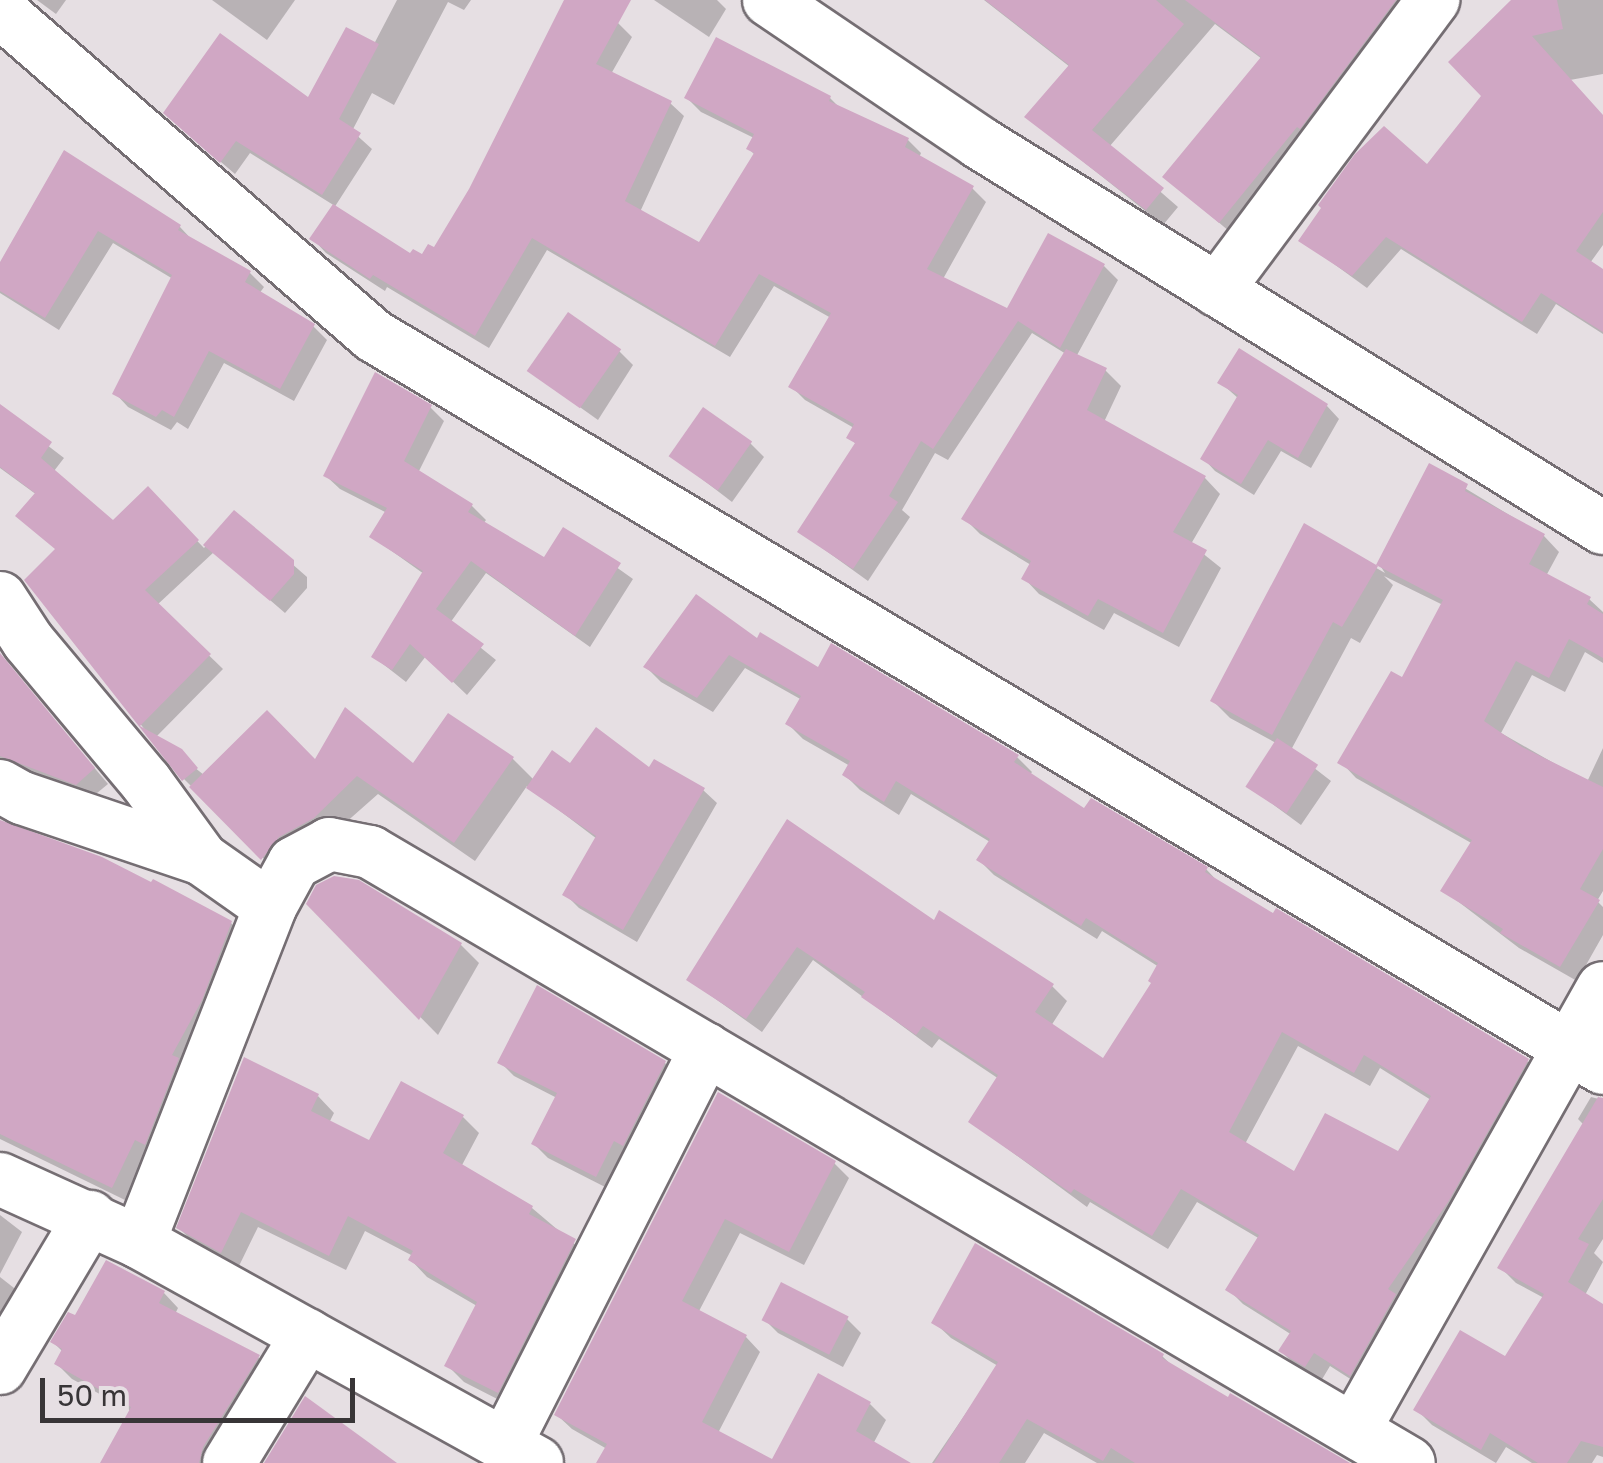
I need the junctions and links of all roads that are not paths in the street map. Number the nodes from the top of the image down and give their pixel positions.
1 (768, 0) edge
2 (1433, 0) edge
3 (0, 11) edge
4 (1217, 290) junction
5 (1603, 528) edge
6 (0, 598) edge
7 (0, 786) edge
8 (202, 859) junction
9 (270, 906) junction
10 (1603, 988) edge
11 (706, 1049) junction
12 (1587, 1059) edge
13 (0, 1179) edge
14 (90, 1217) junction
15 (139, 1242) junction
16 (307, 1335) junction
17 (0, 1368) edge
18 (1354, 1430) junction
19 (521, 1454) edge
20 (230, 1463) edge
21 (1409, 1463) edge

1 - 4 street
2 - 4 street
3 - 12 street
4 - 5 street
6 - 8 street
7 - 8 street
8 - 9 street
9 - 11 street
9 - 15 street
10 - 12 street
11 - 18 street
11 - 19 street
12 - 18 street
13 - 14 street
14 - 15 street
14 - 17 street
15 - 16 street
16 - 19 street
16 - 20 street
18 - 21 street

